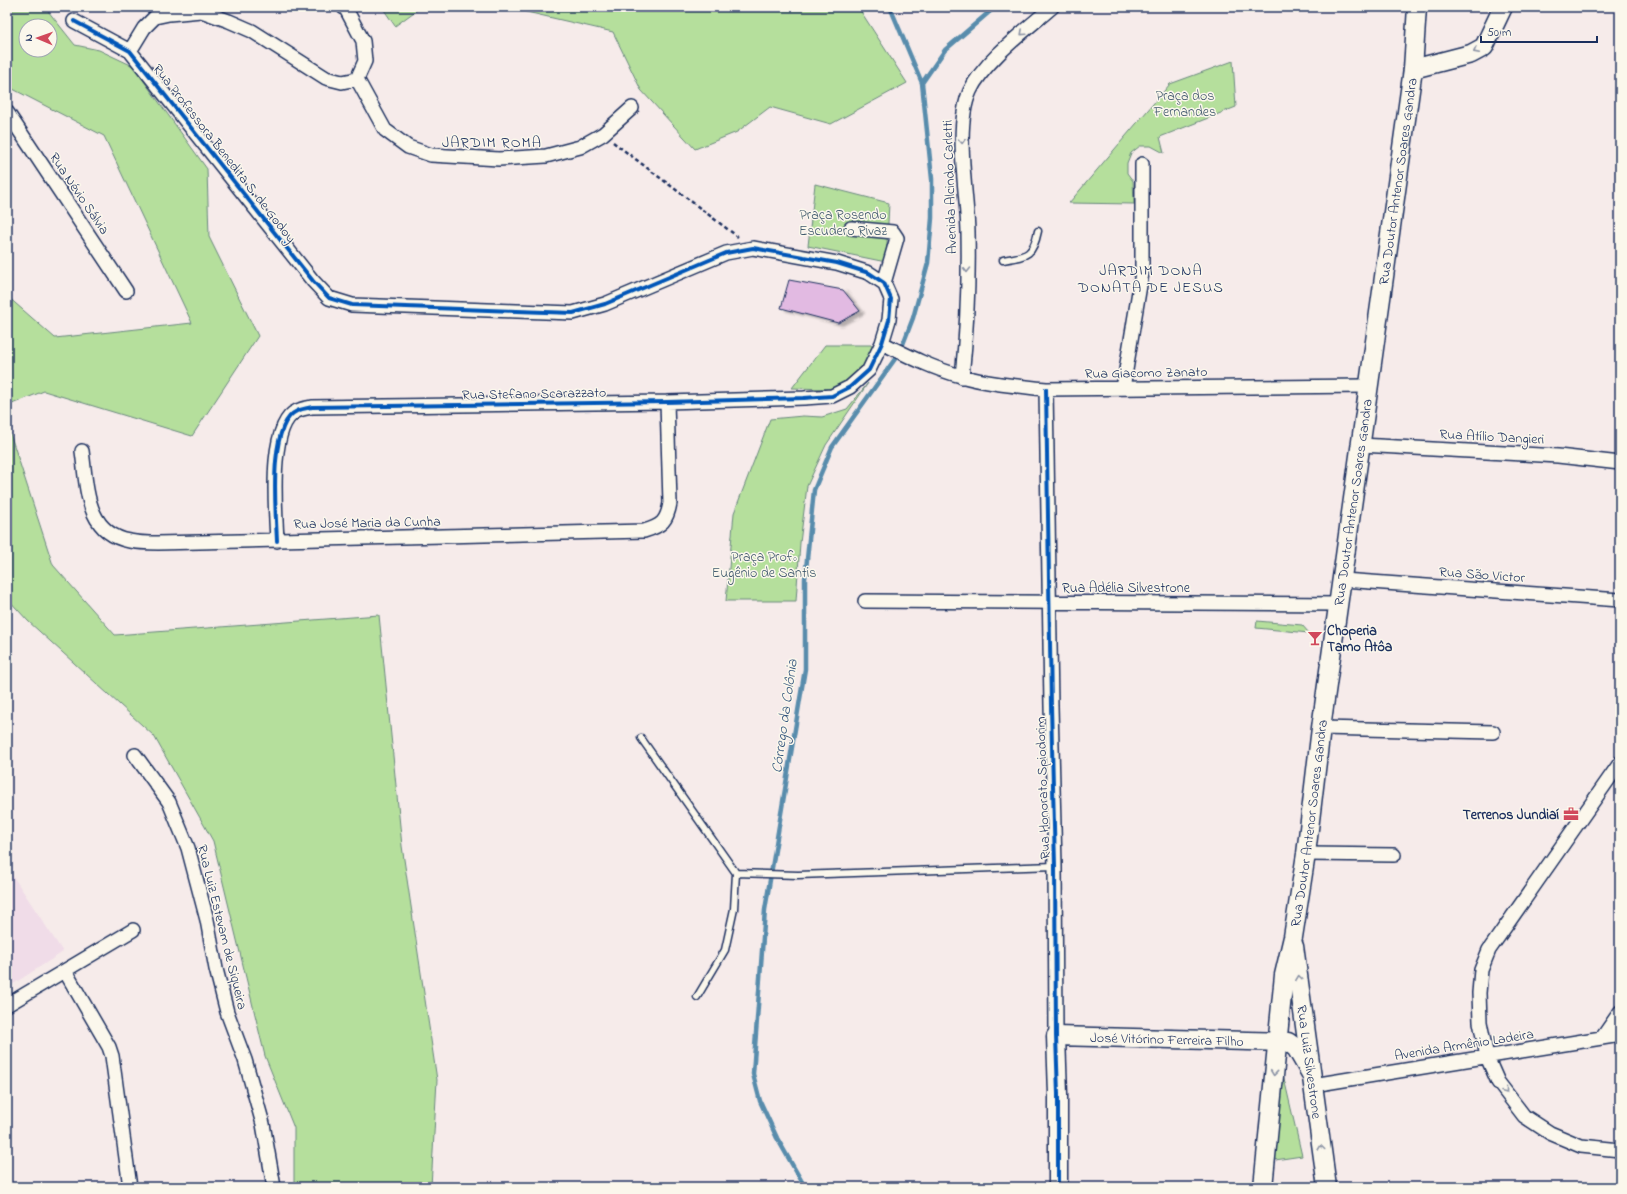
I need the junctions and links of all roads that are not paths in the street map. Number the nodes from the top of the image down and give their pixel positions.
1 (343, 7) edge
2 (1052, 7) edge
3 (1417, 7) edge
4 (1503, 7) edge
5 (74, 21) dead end
6 (130, 51) junction
7 (1413, 69) junction
8 (357, 79) junction
9 (632, 108) dead end
10 (7, 112) edge
11 (1142, 164) dead end
12 (851, 228) dead end
13 (1038, 231) dead end
14 (1003, 260) dead end
15 (884, 283) junction
16 (126, 292) dead end
17 (887, 346) junction
18 (962, 377) junction
19 (1368, 386) junction
20 (1123, 388) junction
21 (1046, 389) junction
22 (667, 402) junction
23 (1361, 445) junction
24 (82, 451) dead end
25 (1620, 462) edge
26 (277, 541) junction
27 (1343, 580) junction
28 (1620, 600) edge
29 (865, 601) dead end
30 (1050, 602) junction
31 (1339, 604) junction
32 (1321, 728) junction
33 (1493, 732) dead end
34 (641, 738) dead end
35 (135, 755) dead end
36 (1620, 763) edge
37 (1306, 854) junction
38 (1394, 855) dead end
39 (1055, 866) junction
40 (736, 873) junction
41 (133, 930) dead end
42 (1293, 937) junction
43 (65, 971) junction
44 (697, 997) dead end
45 (7, 1005) edge
46 (1620, 1012) edge
47 (1620, 1035) edge
48 (1056, 1036) junction
49 (1602, 1038) junction
50 (1277, 1041) junction
51 (1487, 1057) junction
52 (1312, 1079) junction
53 (1620, 1150) edge
54 (130, 1187) edge
55 (274, 1187) edge
56 (1058, 1187) edge
57 (1263, 1187) edge
58 (1327, 1187) edge

1 - 8 street
2 -> 18 street, Avenida Alcindo Carletti
3 - 7 main road, Rua Doutor Antenor Soares Gandra
4 -> 7 main road
5 - 6 street, Rua Professora Benedita S. de Godoy
6 - 8 street
6 - 15 street, Rua Professora Benedita S. de Godoy
7 - 19 main road, Rua Doutor Antenor Soares Gandra
8 - 9 street
10 - 16 street, Rua Névio Sálvia
11 - 20 street
12 - 15 street
13 - 14 lane
15 - 17 street, Rua Stefano Scarazzato
17 - 18 street, Rua Giacomo Zanato
17 - 22 street, Rua Stefano Scarazzato
18 - 21 street, Rua Giacomo Zanato
19 - 20 street, Rua Giacomo Zanato
19 - 23 main road, Rua Doutor Antenor Soares Gandra
20 - 21 street, Rua Giacomo Zanato
21 - 30 street, Rua Honorato Spiodorim
22 - 26 street, Rua Stefano Scarazzato
22 - 26 street, Rua José Maria da Cunha
23 - 25 street, Rua Atílio Dangieri
23 - 27 main road, Rua Doutor Antenor Soares Gandra
24 - 26 street, Rua José Maria da Cunha
27 - 28 street, Rua São Victor
27 - 31 main road, Rua Doutor Antenor Soares Gandra
29 - 30 street, Rua Adélia Silvestrone
30 - 31 street, Rua Adélia Silvestrone
30 - 39 street, Rua Honorato Spiodorim
31 - 32 main road, Rua Doutor Antenor Soares Gandra
32 - 33 street
32 - 37 main road, Rua Doutor Antenor Soares Gandra
34 - 40 lane
35 - 55 street, Rua Luiz Estevam de Siqueira
36 - 51 street
37 - 38 street
37 - 42 main road, Rua Doutor Antenor Soares Gandra
39 - 40 lane
39 - 48 street, Rua Honorato Spiodorim
40 - 44 lane
41 - 43 street
42 - 50 main road, Rua Doutor Antenor Soares Gandra
52 -> 42 main road, Rua Luiz Silvestrone
43 - 45 street
43 - 54 street
46 - 49 street
47 - 49 street, Avenida Armênio Ladeira
48 - 50 main road, José Vitórino Ferreira Filho
48 - 56 main road, Rua Honorato Spiodorim
49 - 51 street, Avenida Armênio Ladeira
50 - 52 main road, José Vitórino Ferreira Filho
50 -> 57 main road, Rua Doutor Antenor Soares Gandra
51 - 52 street, Avenida Armênio Ladeira
51 -> 53 street
58 -> 52 main road, Rua Luiz Silvestrone

